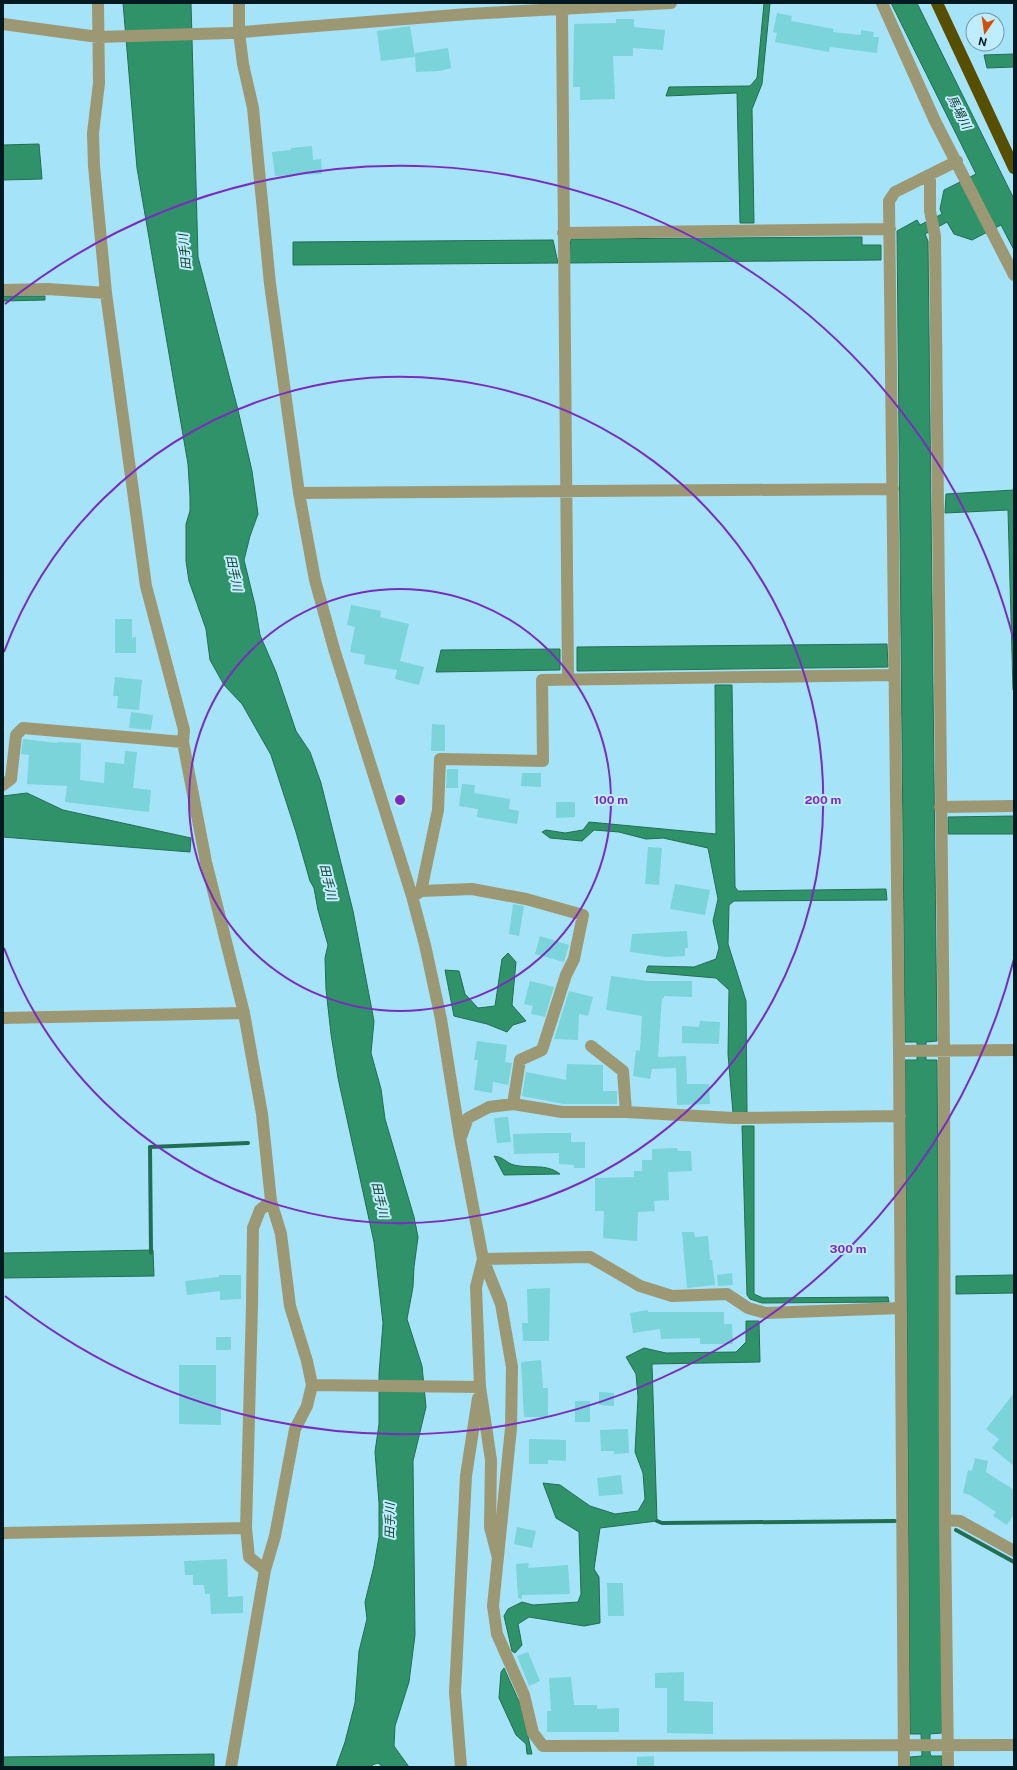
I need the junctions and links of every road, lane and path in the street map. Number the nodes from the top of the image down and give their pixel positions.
1 (98, 3) edge
2 (239, 3) edge
3 (671, 3) edge
4 (882, 3) edge
5 (937, 3) edge
6 (564, 6) edge
7 (3, 24) edge
8 (234, 33) junction
9 (98, 37) junction
10 (957, 162) junction
11 (1014, 168) edge
12 (930, 176) junction
13 (890, 229) junction
14 (563, 233) junction
15 (1014, 276) edge
16 (3, 290) edge
17 (106, 293) junction
18 (893, 489) junction
19 (566, 492) junction
20 (299, 493) junction
21 (894, 675) junction
22 (568, 679) junction
23 (183, 742) junction
24 (3, 785) edge
25 (1014, 806) edge
26 (940, 807) junction
27 (417, 893) junction
28 (244, 1013) junction
29 (3, 1018) edge
30 (591, 1046) dead end
31 (1014, 1050) edge
32 (899, 1051) junction
33 (944, 1051) junction
34 (513, 1104) junction
35 (626, 1112) junction
36 (900, 1116) junction
37 (460, 1138) junction
38 (271, 1200) junction
39 (483, 1258) junction
40 (901, 1308) junction
41 (312, 1385) junction
42 (480, 1387) junction
43 (945, 1520) junction
44 (246, 1528) junction
45 (3, 1533) edge
46 (1014, 1551) edge
47 (498, 1558) junction
48 (264, 1570) junction
49 (904, 1745) junction
50 (948, 1745) junction
51 (1014, 1745) edge
52 (231, 1767) edge
53 (461, 1767) edge
54 (904, 1767) edge
55 (948, 1767) edge

1 - 9 street
2 - 8 street
3 - 6 street
4 - 10 street
5 - 11 highway
6 - 8 street
6 - 14 street
7 - 9 street
8 - 9 street
8 - 20 street
9 - 17 street
10 - 12 street
10 - 15 street
12 - 13 street
12 - 26 street
13 - 14 street
13 - 18 street
14 - 19 street
16 - 17 street
17 - 23 street
18 - 19 street
18 - 21 street
19 - 20 street
19 - 22 street
20 - 27 street
21 - 22 street
21 - 32 street
22 - 27 street
23 - 24 street
23 - 28 street
25 - 26 street
26 - 33 street
27 - 34 street
27 - 37 street
28 - 29 street
28 - 38 street
30 - 35 street
31 - 33 street
32 - 33 street
32 - 36 street
33 - 43 street
34 - 35 street
34 - 37 street
35 - 36 street
36 - 40 street
37 - 39 street
38 - 41 street
38 - 44 street
39 - 40 street
39 - 42 street
39 - 47 street
40 - 49 street
41 - 42 street
41 - 48 street
42 - 47 street
42 - 53 street
43 - 46 street
43 - 50 street
44 - 45 street
44 - 48 street
47 - 49 street
48 - 52 street
49 - 50 street
49 - 54 street
50 - 51 street
50 - 55 street

